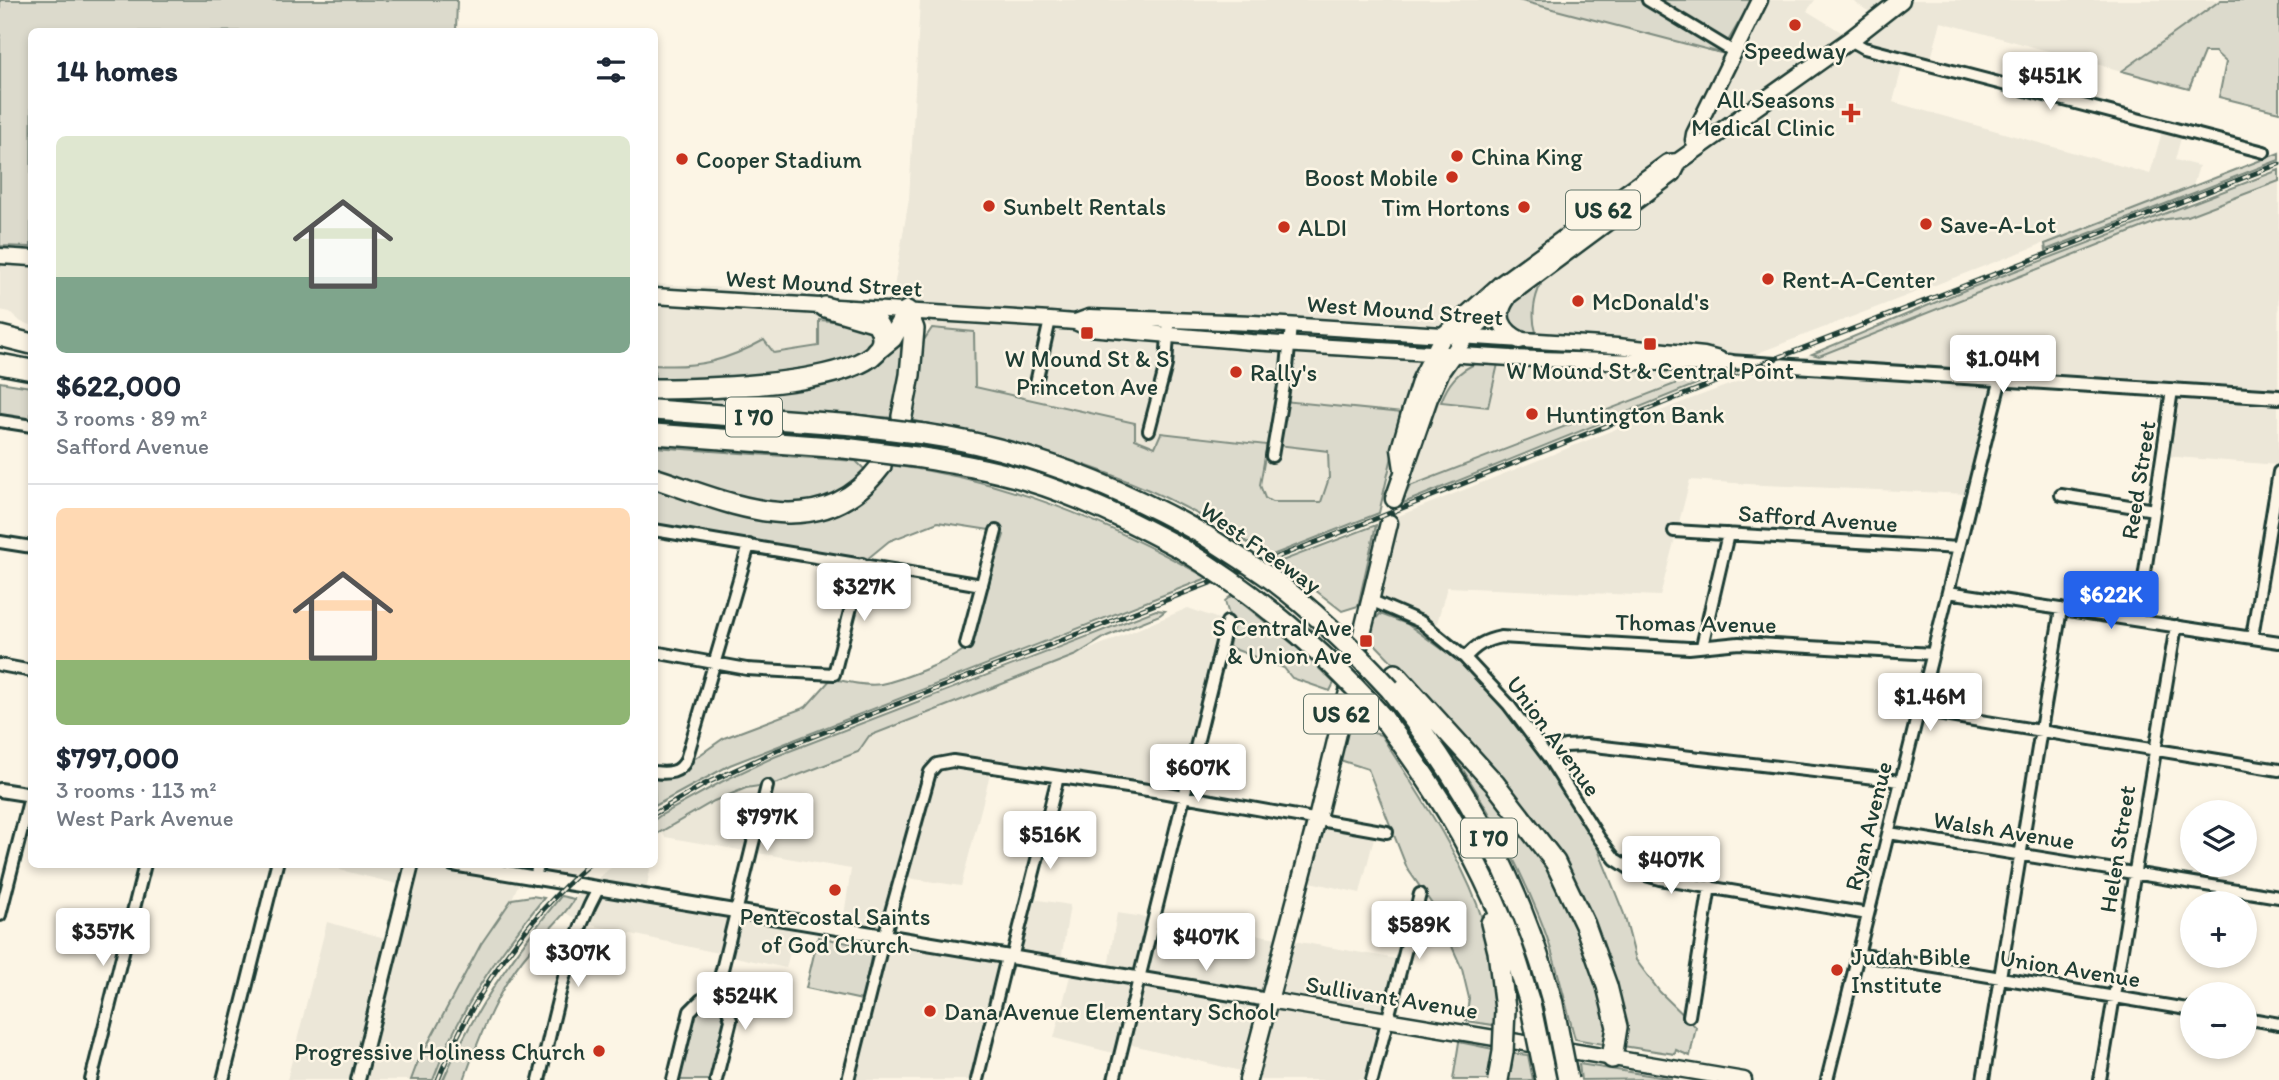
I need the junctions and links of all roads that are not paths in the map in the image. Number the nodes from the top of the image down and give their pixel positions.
1 (1648, 0) edge
2 (1760, 0) edge
3 (1901, 0) edge
4 (1850, 40) junction
5 (1734, 52) junction
6 (1698, 147) junction
7 (2264, 152) dead end
8 (1678, 162) junction
9 (0, 256) edge
10 (28, 258) edge
11 (1510, 294) junction
12 (658, 296) edge
13 (825, 307) junction
14 (907, 311) junction
15 (1050, 320) junction
16 (1291, 326) junction
17 (1169, 327) junction
18 (0, 336) edge
19 (1443, 337) junction
20 (1465, 337) junction
21 (1520, 340) junction
22 (28, 343) edge
23 (1289, 344) junction
24 (873, 353) junction
25 (1434, 353) junction
26 (1454, 354) junction
27 (1730, 362) junction
28 (0, 364) edge
29 (28, 369) edge
30 (2001, 378) junction
31 (1036, 383) dead end
32 (658, 389) edge
33 (2172, 390) junction
34 (2279, 397) edge
35 (658, 411) edge
36 (902, 416) dead end
37 (0, 421) edge
38 (28, 425) edge
39 (1149, 430) dead end
40 (658, 434) edge
41 (1272, 456) dead end
42 (881, 466) dead end
43 (1403, 469) junction
44 (2279, 472) edge
45 (658, 479) edge
46 (2061, 495) dead end
47 (1394, 499) dead end
48 (2154, 510) junction
49 (1389, 523) dead end
50 (658, 531) edge
51 (996, 531) dead end
52 (1674, 531) dead end
53 (1728, 534) junction
54 (0, 542) edge
55 (749, 545) junction
56 (28, 546) edge
57 (1959, 548) junction
58 (862, 564) junction
59 (982, 585) junction
60 (1948, 592) junction
61 (1370, 600) junction
62 (2061, 609) junction
63 (2138, 619) junction
64 (1227, 622) dead end
65 (2176, 626) junction
66 (2252, 637) junction
67 (2279, 642) edge
68 (966, 644) dead end
69 (1702, 646) junction
70 (658, 653) edge
71 (1933, 654) junction
72 (1465, 658) junction
73 (715, 663) junction
74 (0, 665) edge
75 (28, 670) edge
76 (1392, 682) junction
77 (1919, 711) junction
78 (2041, 731) junction
79 (2155, 749) junction
80 (1548, 757) junction
81 (2279, 769) edge
82 (658, 772) edge
83 (1058, 777) junction
84 (1901, 780) junction
85 (767, 786) dead end
86 (0, 790) edge
87 (28, 793) edge
88 (1184, 796) junction
89 (28, 805) edge
90 (1317, 819) junction
91 (1387, 832) dead end
92 (1889, 833) junction
93 (1468, 848) junction
94 (2021, 854) junction
95 (144, 868) edge
96 (276, 868) edge
97 (411, 868) edge
98 (475, 868) edge
99 (537, 868) edge
100 (2134, 873) junction
101 (535, 879) junction
102 (1710, 886) junction
103 (598, 889) junction
104 (1420, 894) dead end
105 (2279, 897) edge
106 (737, 912) junction
107 (1868, 914) junction
108 (0, 915) edge
109 (884, 937) junction
110 (1857, 954) junction
111 (1010, 957) junction
112 (2000, 978) junction
113 (1139, 979) junction
114 (716, 994) junction
115 (2114, 997) junction
116 (1268, 1000) junction
117 (2180, 1008) edge
118 (1689, 1017) dead end
119 (1387, 1019) junction
120 (2257, 1020) edge
121 (2279, 1024) edge
122 (1612, 1058) junction
123 (1679, 1074) edge
124 (91, 1080) edge
125 (223, 1080) edge
126 (358, 1080) edge
127 (539, 1080) edge
128 (673, 1080) edge
129 (716, 1080) edge
130 (848, 1080) edge
131 (977, 1080) edge
132 (1114, 1080) edge
133 (1248, 1080) edge
134 (1372, 1080) edge
135 (1498, 1080) edge
136 (1546, 1080) edge
137 (1568, 1080) edge
138 (1744, 1080) edge
139 (1827, 1080) edge
140 (1983, 1080) edge
141 (2100, 1080) edge

1 - 5 street
2 - 5 main road
3 - 4 main road, US 62
4 - 6 main road, US 62
4 - 7 street
5 - 6 main road
6 - 8 main road, US 62
8 - 11 main road, US 62
8 - 19 main road, US 62
9 - 10 main road
11 - 20 main road, US 62
11 - 21 main road
12 - 13 main road, West Mound Street
13 - 14 main road, West Mound Street
13 - 24 highway
14 - 15 main road, West Mound Street
14 - 24 highway
14 - 36 highway
15 - 17 main road, West Mound Street
15 - 31 street
16 - 17 main road, West Mound Street
16 - 19 main road, West Mound Street
16 - 23 street
17 - 23 main road, West Mound Street
17 - 39 street
18 - 22 highway
19 - 20 main road, West Mound Street
19 - 25 main road, US 62
20 - 21 main road, West Mound Street
20 - 26 main road, US 62
21 - 27 main road, West Mound Street
23 - 25 main road, West Mound Street
23 - 41 street
24 - 32 highway
25 - 26 main road, West Mound Street
25 - 43 main road, US 62
26 - 27 main road, West Mound Street
26 - 43 main road, US 62
27 - 30 street, West Mound Street
28 - 29 highway
30 - 33 street, West Mound Street
30 - 57 street, Ryan Avenue
33 - 34 street, West Mound Street
33 - 48 street, Reed Street
35 - 76 highway, West Freeway / I 70, bridge
37 - 38 street
40 - 93 highway, West Freeway / I 70, bridge
42 - 45 highway
43 - 47 main road, US 62
44 - 66 street
46 - 48 street
48 - 63 street, Reed Street
49 - 61 main road, US 62
50 - 55 street
51 - 59 street
52 - 53 street, Safford Avenue
53 - 57 street, Safford Avenue
53 - 69 street
54 - 56 street
55 - 58 street
55 - 73 street
57 - 60 street, Ryan Avenue
58 - 59 street
58 - 73 street
59 - 68 street
60 - 62 street
60 - 71 street, Ryan Avenue
61 - 72 street, Union Avenue
61 - 90 main road, US 62
62 - 63 street
62 - 78 street
63 - 65 street
64 - 88 street
65 - 66 street
65 - 79 street, Helen Street
66 - 67 street
69 - 71 street, Thomas Avenue
69 - 72 street, Thomas Avenue
70 - 73 street
71 - 77 street, Ryan Avenue
72 - 80 street, Union Avenue
73 - 82 street
74 - 75 street
76 - 122 highway
76 - 137 highway, West Freeway / I 70, bridge
77 - 78 street
77 - 84 street, Ryan Avenue
78 - 79 street
78 - 94 street
79 - 81 street
79 - 100 street, Helen Street
80 - 84 street
80 - 102 street, Union Avenue
83 - 88 street
83 - 109 street
83 - 111 street
84 - 92 street, Ryan Avenue
85 - 106 street
86 - 87 street
88 - 90 street
88 - 113 street
89 - 108 street
90 - 91 street
90 - 116 main road, US 62
92 - 94 street, Walsh Avenue
92 - 107 street, Ryan Avenue
93 - 135 highway, bridge
93 - 136 highway, West Freeway / I 70, bridge
94 - 100 street, Walsh Avenue
94 - 112 street
95 - 124 street
96 - 125 street
97 - 126 street
98 - 101 street, Sullivant Avenue
99 - 101 street
100 - 105 street, Walsh Avenue
100 - 115 street, Helen Street
101 - 103 street, Sullivant Avenue
102 - 107 street, Union Avenue
102 - 118 street
103 - 106 street, Sullivant Avenue
103 - 127 street
104 - 119 street
106 - 109 street, Sullivant Avenue
106 - 114 street
107 - 110 street, Ryan Avenue
109 - 111 street, Sullivant Avenue
109 - 130 street
110 - 112 street, Union Avenue
110 - 139 street, Ryan Avenue
111 - 113 street, Sullivant Avenue
111 - 131 street
112 - 115 street, Union Avenue
112 - 140 street
113 - 116 street, Sullivant Avenue
113 - 132 street
114 - 128 street
114 - 129 street
115 - 117 street, Union Avenue
115 - 141 street, Helen Street
116 - 119 main road, Sullivant Avenue
116 - 133 main road, US 62
119 - 122 main road, Sullivant Avenue
119 - 134 street
120 - 121 street
122 - 123 main road, Sullivant Avenue
123 - 138 main road, Sullivant Avenue

